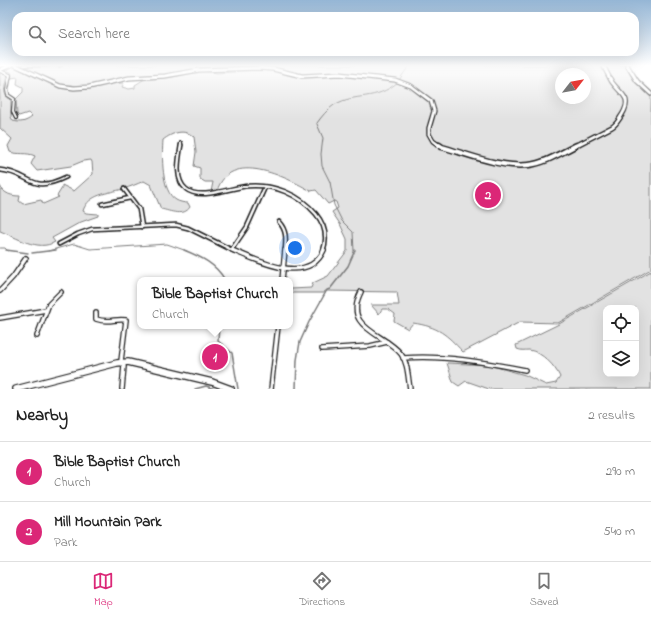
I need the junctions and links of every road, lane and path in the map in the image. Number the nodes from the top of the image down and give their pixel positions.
1 (8, 83) edge
2 (54, 83) edge
3 (107, 83) edge
4 (405, 83) edge
5 (613, 83) edge
6 (639, 83) edge
7 (651, 94) edge
8 (16, 118) dead end
9 (181, 143) dead end
10 (0, 170) edge
11 (66, 177) dead end
12 (265, 187) junction
13 (124, 189) dead end
14 (130, 198) junction
15 (102, 204) dead end
16 (279, 222) dead end
17 (142, 227) junction
18 (59, 244) dead end
19 (232, 249) junction
20 (26, 258) dead end
21 (283, 268) junction
22 (282, 277) edge
23 (0, 291) edge
24 (61, 292) dead end
25 (361, 292) dead end
26 (46, 310) junction
27 (96, 313) dead end
28 (0, 318) edge
29 (278, 329) edge
30 (37, 336) dead end
31 (387, 342) junction
32 (322, 349) dead end
33 (403, 358) junction
34 (122, 362) junction
35 (525, 370) dead end
36 (16, 389) edge
37 (122, 389) edge
38 (231, 389) edge
39 (271, 389) edge
40 (410, 389) edge

1 - 8 street
2 - 3 street
4 - 5 street
6 - 7 street
9 - 12 street
10 - 11 street
12 - 19 street
12 - 21 street
13 - 14 street
14 - 15 street
14 - 17 street
16 - 21 street
17 - 18 street
17 - 19 street
19 - 21 street
20 - 23 street
21 - 22 street
24 - 26 street
25 - 31 street
26 - 28 street
26 - 30 street
27 - 34 street
29 - 39 street
31 - 32 street
31 - 33 street
33 - 35 street
33 - 40 street
34 - 36 street
34 - 37 street
34 - 38 street

